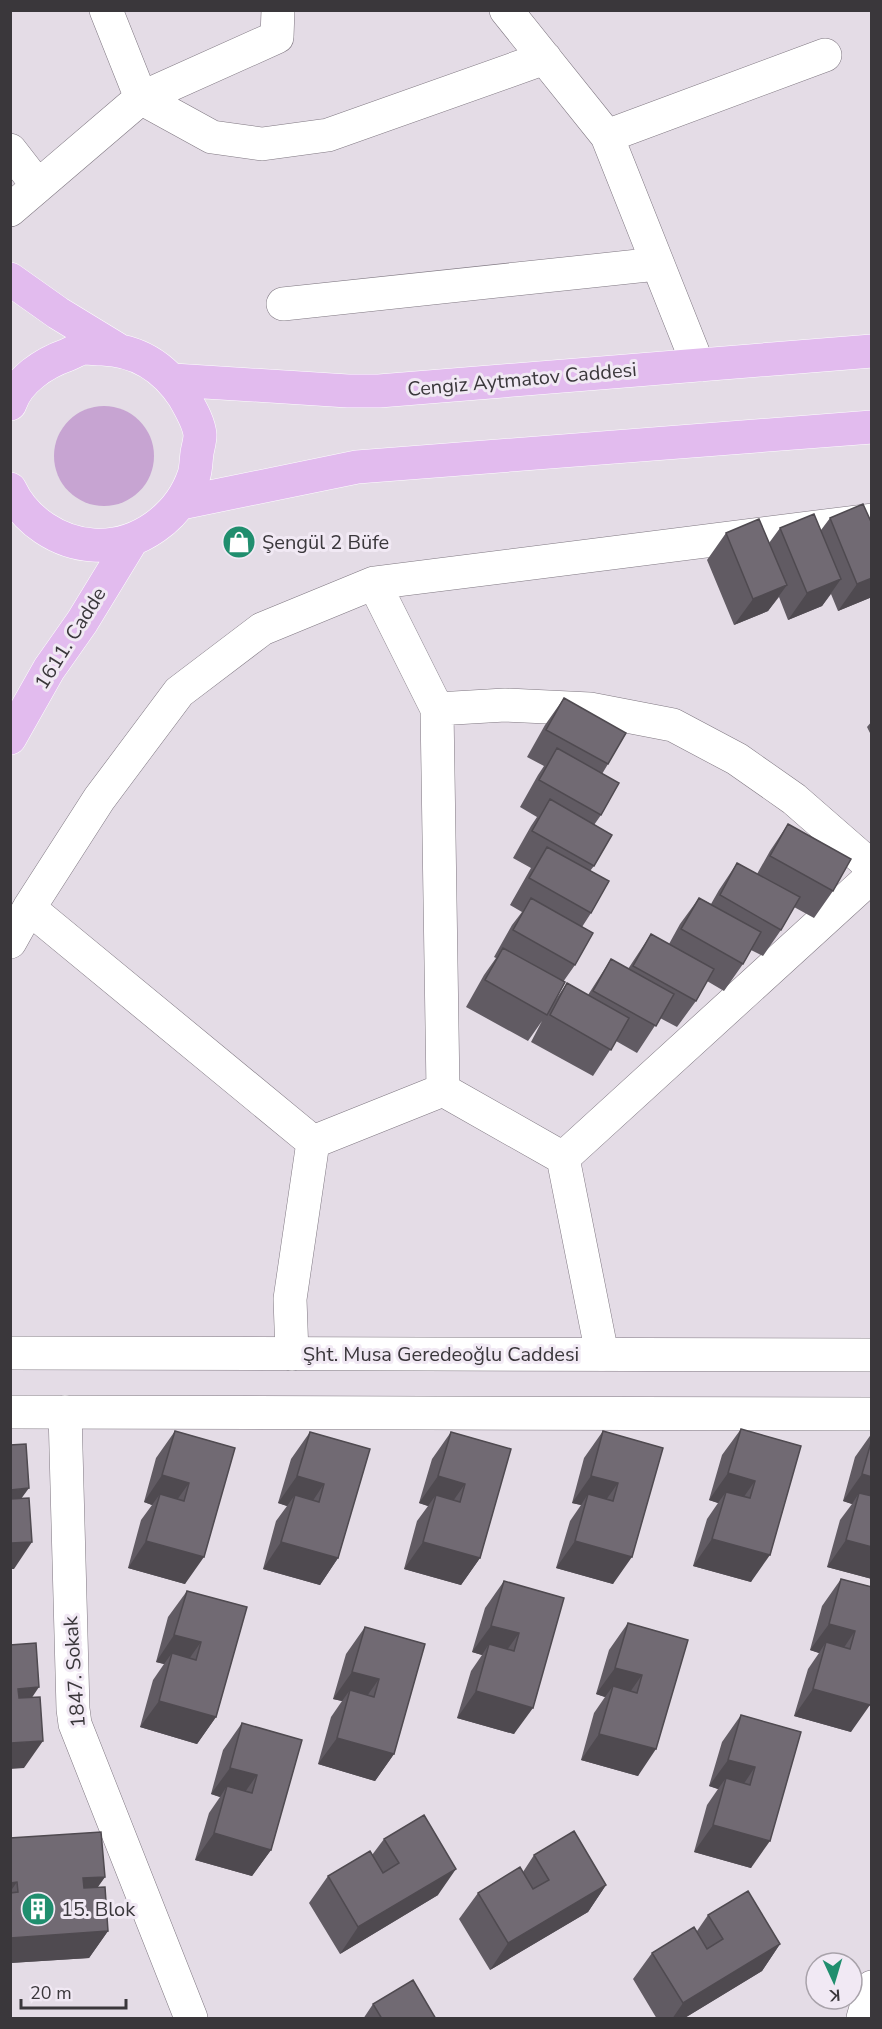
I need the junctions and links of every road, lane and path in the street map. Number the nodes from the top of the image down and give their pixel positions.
1 (106, 10) edge
2 (278, 10) edge
3 (506, 10) edge
4 (825, 55) dead end
5 (545, 58) junction
6 (141, 98) junction
7 (607, 136) junction
8 (10, 150) edge
9 (38, 186) junction
10 (10, 210) edge
11 (657, 264) junction
12 (10, 279) edge
13 (283, 304) dead end
14 (119, 350) junction
15 (872, 351) edge
16 (698, 365) junction
17 (173, 380) junction
18 (10, 404) edge
19 (872, 427) edge
20 (11, 496) edge
21 (181, 503) junction
22 (872, 520) edge
23 (132, 540) junction
24 (374, 583) junction
25 (437, 709) junction
26 (10, 738) edge
27 (872, 867) edge
28 (872, 876) edge
29 (29, 908) junction
30 (10, 942) edge
31 (443, 1090) junction
32 (313, 1142) junction
33 (562, 1158) junction
34 (10, 1353) edge
35 (292, 1354) junction
36 (602, 1354) junction
37 (872, 1355) edge
38 (10, 1412) edge
39 (65, 1412) junction
40 (872, 1414) edge
41 (192, 2019) edge

1 - 6 street
2 - 6 street
3 - 5 street
4 - 7 street
5 - 6 street
5 - 7 street
6 - 9 street
7 - 11 street
8 - 9 street
9 - 10 street
11 - 13 street
11 - 16 street
12 - 14 main road
14 - 17 main road
14 - 18 main road
15 - 16 main road, Cengiz Aytmatov Caddesi
16 - 17 main road, Cengiz Aytmatov Caddesi
17 - 21 main road
19 - 21 main road
20 - 23 main road
21 - 23 main road
22 - 24 street
23 - 26 main road, 1611. Cadde
24 - 25 street
24 - 29 street
25 - 27 street
25 - 31 street
28 - 33 street
29 - 30 street
29 - 32 street
31 - 32 street
31 - 33 street
32 - 35 street
33 - 36 street
34 - 35 street, Şht. Musa Geredeoğlu Caddesi
35 - 36 street, Şht. Musa Geredeoğlu Caddesi
36 - 37 street, Şht. Musa Geredeoğlu Caddesi
38 - 39 street
39 - 40 street
39 - 41 street, 1847. Sokak

